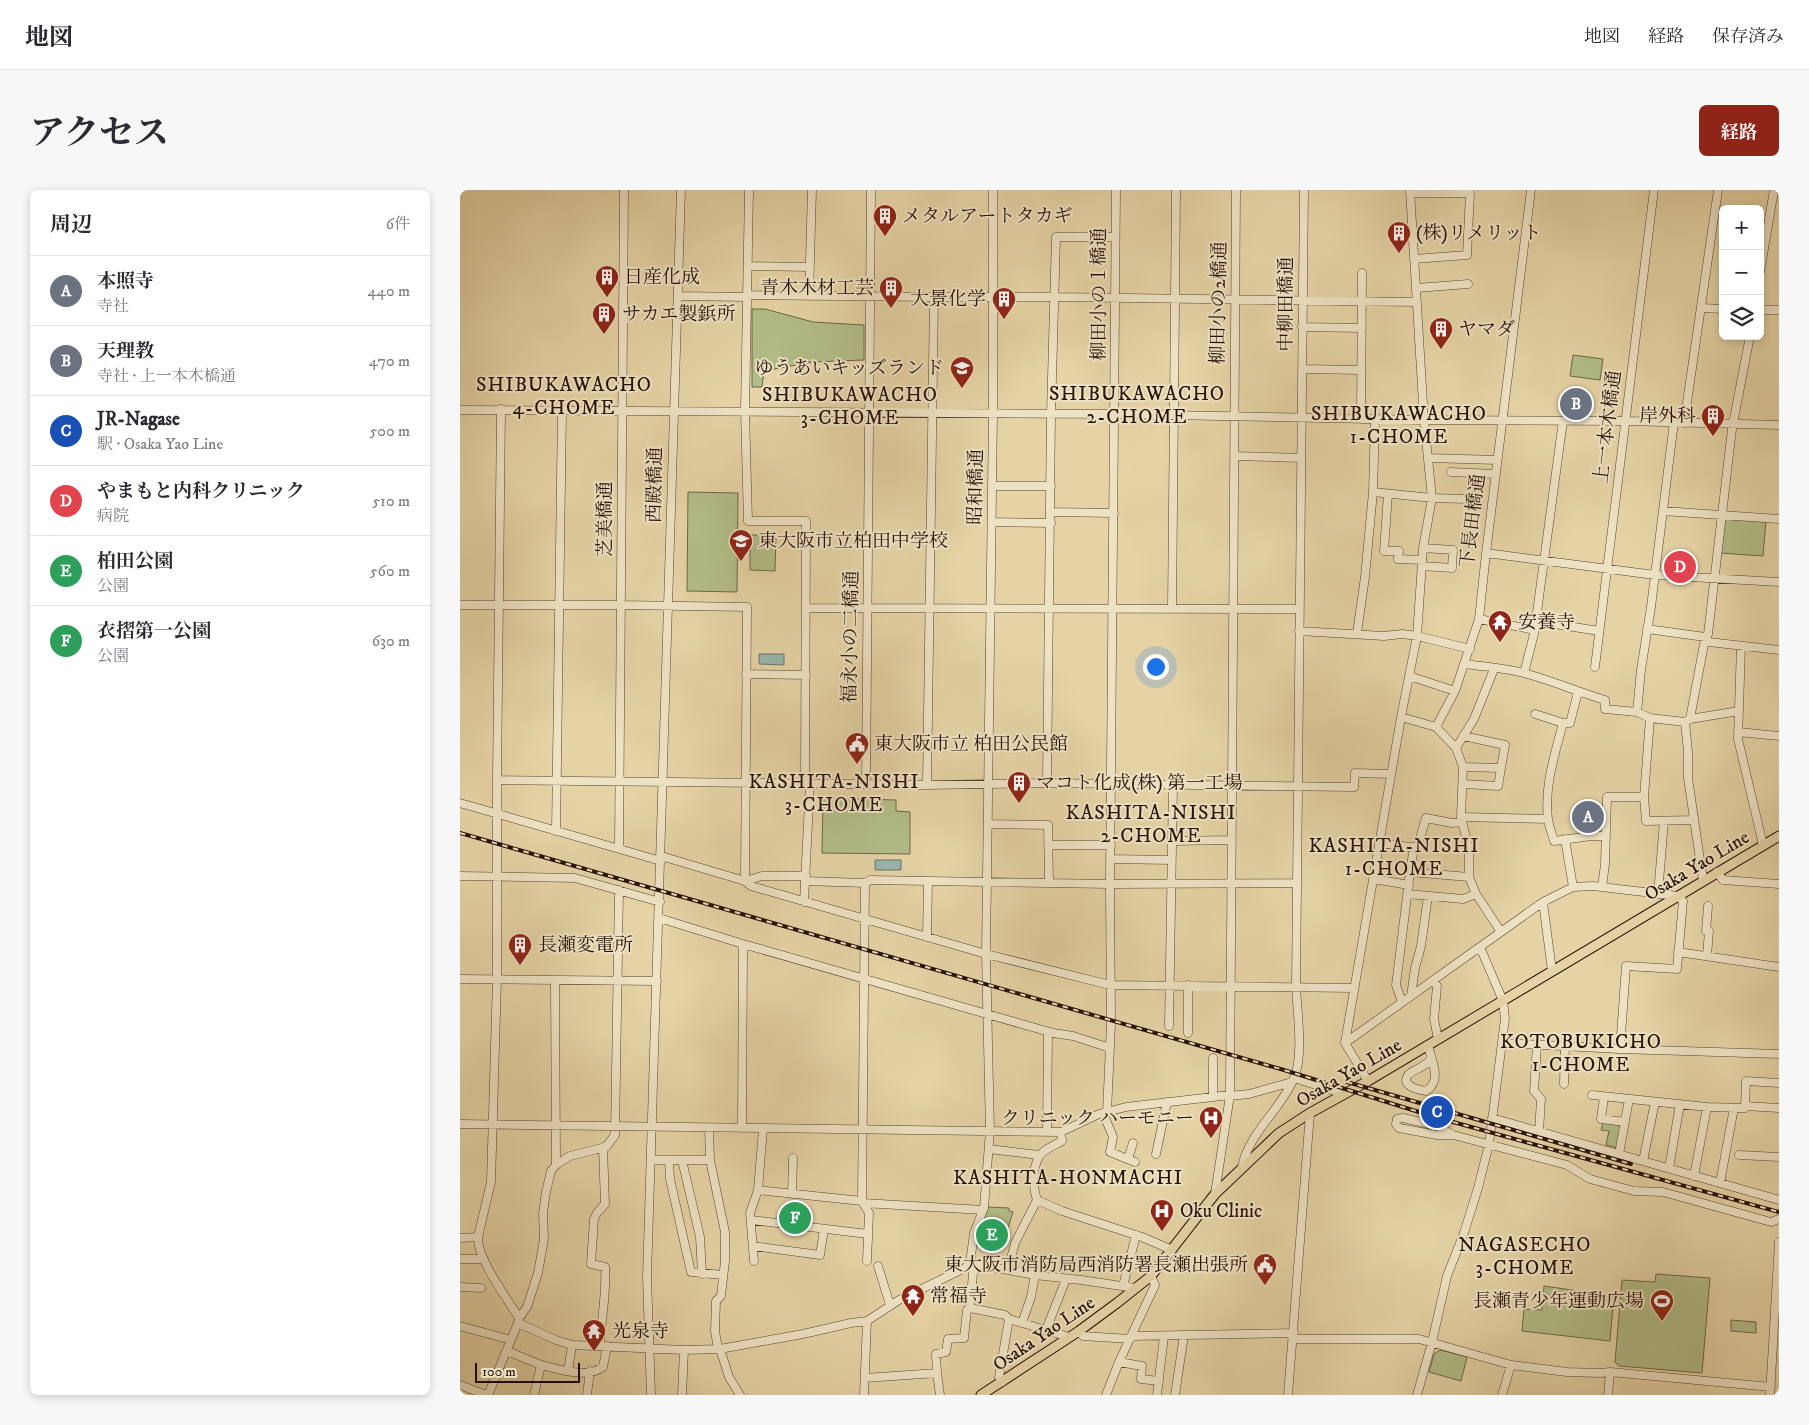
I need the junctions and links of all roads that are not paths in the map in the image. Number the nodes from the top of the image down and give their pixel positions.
1 (624, 190) edge
2 (681, 190) edge
3 (749, 190) edge
4 (812, 190) edge
5 (871, 190) edge
6 (993, 190) edge
7 (1116, 190) edge
8 (1176, 190) edge
9 (1236, 190) edge
10 (1304, 190) edge
11 (1718, 190) edge
12 (1774, 190) edge
13 (1531, 191) edge
14 (1654, 191) edge
15 (1410, 192) edge
16 (1764, 214) edge
17 (1770, 215) junction
18 (1115, 237) junction
19 (1764, 250) edge
20 (1414, 259) junction
21 (748, 266) junction
22 (810, 267) junction
23 (1362, 273) dead end
24 (1468, 284) dead end
25 (1416, 288) junction
26 (747, 296) junction
27 (809, 296) junction
28 (870, 296) junction
29 (993, 296) junction
30 (678, 297) junction
31 (934, 297) junction
32 (1055, 297) junction
33 (1115, 298) junction
34 (1176, 299) junction
35 (1235, 300) junction
36 (1302, 300) junction
37 (1362, 301) junction
38 (1417, 302) junction
39 (1701, 308) junction
40 (1719, 309) edge
41 (1764, 310) edge
42 (1779, 310) edge
43 (1302, 328) junction
44 (1362, 328) junction
45 (1749, 340) edge
46 (1302, 370) junction
47 (1361, 370) junction
48 (460, 410) edge
49 (501, 410) junction
50 (562, 410) junction
51 (622, 411) junction
52 (745, 411) junction
53 (673, 412) junction
54 (869, 412) junction
55 (931, 412) junction
56 (993, 413) junction
57 (1052, 413) junction
58 (1114, 414) junction
59 (1174, 415) junction
60 (1234, 416) junction
61 (1302, 418) junction
62 (1361, 419) junction
63 (1375, 420) junction
64 (1424, 420) junction
65 (1502, 421) junction
66 (1563, 421) junction
67 (1626, 421) junction
68 (1674, 422) junction
69 (1684, 423) junction
70 (1733, 425) junction
71 (1779, 425) edge
72 (1235, 456) junction
73 (1301, 458) junction
74 (1428, 458) junction
75 (1497, 460) junction
76 (1451, 472) dead end
77 (1495, 474) junction
78 (992, 486) junction
79 (1051, 486) junction
80 (1373, 492) junction
81 (1388, 494) junction
82 (1432, 498) junction
83 (1466, 499) dead end
84 (1663, 511) junction
85 (1051, 512) junction
86 (1114, 513) junction
87 (1722, 515) junction
88 (1779, 519) edge
89 (992, 522) junction
90 (1051, 523) junction
91 (1423, 548) junction
92 (1486, 553) junction
93 (1544, 560) junction
94 (1422, 563) junction
95 (1606, 569) junction
96 (1655, 575) junction
97 (1715, 578) junction
98 (1779, 582) edge
99 (460, 605) edge
100 (499, 605) junction
101 (560, 605) junction
102 (622, 605) junction
103 (669, 605) junction
104 (806, 608) junction
105 (868, 608) junction
106 (929, 608) junction
107 (991, 608) junction
108 (1050, 608) junction
109 (1113, 609) junction
110 (1172, 609) junction
111 (1233, 609) junction
112 (1299, 609) junction
113 (1479, 619) junction
114 (1535, 626) junction
115 (1647, 629) junction
116 (1299, 631) junction
117 (1599, 631) junction
118 (1357, 633) junction
119 (1417, 636) junction
120 (1706, 640) junction
121 (1741, 646) junction
122 (1470, 649) junction
123 (1779, 650) edge
124 (1465, 664) junction
125 (1595, 667) dead end
126 (1494, 669) junction
127 (1524, 673) junction
128 (746, 674) junction
129 (806, 675) junction
130 (1409, 676) junction
131 (1455, 691) junction
132 (1578, 692) junction
133 (1739, 711) junction
134 (1637, 712) junction
135 (1535, 714) dead end
136 (1400, 717) junction
137 (1650, 718) junction
138 (1687, 720) junction
139 (1563, 723) junction
140 (1436, 727) junction
141 (1738, 732) junction
142 (1464, 736) junction
143 (1779, 736) edge
144 (1456, 748) junction
145 (1464, 767) junction
146 (1500, 768) junction
147 (1391, 774) junction
148 (497, 780) junction
149 (557, 780) junction
150 (619, 781) junction
151 (663, 782) junction
152 (744, 782) junction
153 (807, 783) junction
154 (866, 784) junction
155 (988, 784) junction
156 (1047, 784) junction
157 (1112, 784) junction
158 (1463, 784) junction
159 (927, 785) junction
160 (1173, 785) junction
161 (1232, 786) junction
162 (1298, 786) junction
163 (1644, 797) junction
164 (460, 803) edge
165 (497, 815) junction
166 (1548, 819) junction
167 (1462, 820) junction
168 (1694, 820) junction
169 (1664, 821) junction
170 (988, 824) junction
171 (556, 831) junction
172 (1605, 836) junction
173 (1777, 838) edge
174 (1566, 839) junction
175 (1232, 840) junction
176 (1172, 841) junction
177 (1379, 843) junction
178 (1049, 845) junction
179 (1111, 845) junction
180 (1763, 845) junction
181 (619, 848) junction
182 (1414, 848) junction
183 (661, 859) junction
184 (1110, 859) junction
185 (1171, 860) junction
186 (1410, 872) junction
187 (1717, 872) junction
188 (460, 876) edge
189 (498, 876) junction
190 (1469, 876) junction
191 (806, 879) junction
192 (1374, 879) junction
193 (1703, 880) junction
194 (745, 881) junction
195 (928, 881) junction
196 (988, 882) junction
197 (865, 883) junction
198 (1048, 883) junction
199 (1110, 884) junction
200 (1170, 884) junction
201 (1232, 884) junction
202 (1297, 884) junction
203 (1779, 884) edge
204 (1573, 887) junction
205 (1602, 887) junction
206 (619, 890) junction
207 (1409, 890) junction
208 (1476, 894) junction
209 (1658, 894) junction
210 (1428, 896) junction
211 (1678, 896) junction
212 (660, 902) junction
213 (804, 902) junction
214 (1543, 902) junction
215 (1708, 906) dead end
216 (659, 918) junction
217 (865, 920) junction
218 (1502, 932) junction
219 (926, 937) junction
220 (743, 944) junction
221 (1480, 947) junction
222 (1678, 952) junction
223 (986, 954) junction
224 (1706, 956) junction
225 (1779, 967) edge
226 (1552, 971) junction
227 (460, 979) edge
228 (497, 979) junction
229 (864, 979) junction
230 (555, 980) junction
231 (618, 980) junction
232 (1433, 980) junction
233 (658, 981) junction
234 (1110, 985) junction
235 (1169, 985) junction
236 (1188, 985) junction
237 (1231, 985) junction
238 (1296, 986) junction
239 (1354, 988) junction
240 (1411, 996) junction
241 (1503, 1001) junction
242 (1402, 1002) junction
243 (986, 1014) junction
244 (1169, 1026) dead end
245 (1048, 1032) junction
246 (1188, 1033) dead end
247 (1438, 1039) junction
248 (1345, 1043) junction
249 (1503, 1043) junction
250 (1428, 1045) junction
251 (1537, 1045) junction
252 (1565, 1046) junction
253 (1110, 1048) junction
254 (1620, 1049) junction
255 (1779, 1054) edge
256 (1213, 1058) dead end
257 (1431, 1059) junction
258 (1293, 1080) junction
259 (1368, 1081) junction
260 (1779, 1083) edge
261 (1564, 1084) dead end
262 (1344, 1094) junction
263 (1592, 1095) dead end
264 (1230, 1096) junction
265 (1604, 1096) junction
266 (1213, 1097) junction
267 (1629, 1099) junction
268 (1167, 1102) junction
269 (1655, 1102) junction
270 (1680, 1104) junction
271 (1745, 1106) junction
272 (1707, 1107) junction
273 (1734, 1108) junction
274 (1779, 1108) edge
275 (1105, 1112) junction
276 (1310, 1113) junction
277 (1492, 1118) junction
278 (1625, 1122) junction
279 (460, 1124) edge
280 (493, 1124) junction
281 (555, 1125) junction
282 (616, 1126) junction
283 (653, 1127) junction
284 (710, 1128) junction
285 (742, 1128) junction
286 (763, 1129) junction
287 (863, 1130) junction
288 (990, 1131) junction
289 (1047, 1132) junction
290 (1061, 1132) junction
291 (1539, 1132) junction
292 (1453, 1135) junction
293 (1252, 1140) junction
294 (1133, 1143) dead end
295 (1489, 1144) junction
296 (603, 1147) junction
297 (1263, 1148) junction
298 (989, 1149) junction
299 (1156, 1154) dead end
300 (1619, 1154) junction
301 (1039, 1155) junction
302 (1739, 1155) dead end
303 (1779, 1157) edge
304 (793, 1158) dead end
305 (652, 1160) junction
306 (669, 1160) junction
307 (682, 1160) junction
308 (710, 1160) junction
309 (1643, 1161) junction
310 (556, 1165) junction
311 (1242, 1167) junction
312 (1669, 1168) junction
313 (1694, 1176) junction
314 (1720, 1183) junction
315 (758, 1190) junction
316 (792, 1194) junction
317 (1215, 1194) junction
318 (1037, 1200) junction
319 (1779, 1200) edge
320 (862, 1202) junction
321 (984, 1210) junction
322 (1779, 1219) edge
323 (751, 1220) junction
324 (824, 1228) junction
325 (868, 1234) junction
326 (1136, 1235) junction
327 (478, 1237) junction
328 (460, 1238) edge
329 (1779, 1242) edge
330 (753, 1246) junction
331 (1172, 1250) junction
332 (483, 1259) junction
333 (460, 1260) edge
334 (754, 1261) dead end
335 (867, 1261) dead end
336 (972, 1262) junction
337 (878, 1266) dead end
338 (1008, 1270) junction
339 (702, 1274) junction
340 (724, 1275) junction
341 (1034, 1275) junction
342 (1151, 1276) junction
343 (1066, 1278) junction
344 (1123, 1286) junction
345 (460, 1287) edge
346 (481, 1288) dead end
347 (1135, 1288) junction
348 (890, 1305) junction
349 (970, 1308) junction
350 (1009, 1319) junction
351 (518, 1321) junction
352 (867, 1321) junction
353 (1022, 1323) junction
354 (460, 1326) edge
355 (1777, 1329) edge
356 (1046, 1330) junction
357 (1079, 1331) junction
358 (1184, 1335) junction
359 (1164, 1336) junction
360 (1294, 1336) junction
361 (1069, 1337) junction
362 (1131, 1337) junction
363 (511, 1340) junction
364 (1432, 1342) junction
365 (572, 1345) junction
366 (604, 1346) junction
367 (650, 1348) junction
368 (719, 1349) junction
369 (684, 1350) junction
370 (506, 1351) junction
371 (1119, 1362) junction
372 (1511, 1364) junction
373 (541, 1365) junction
374 (568, 1371) junction
375 (590, 1371) junction
376 (1610, 1372) junction
377 (937, 1373) junction
378 (865, 1378) junction
379 (1158, 1381) junction
380 (1002, 1382) junction
381 (460, 1386) edge
382 (1773, 1391) edge
383 (487, 1395) edge
384 (534, 1395) edge
385 (587, 1395) edge
386 (651, 1395) edge
387 (682, 1395) edge
388 (740, 1395) edge
389 (864, 1395) edge
390 (940, 1395) edge
391 (981, 1395) edge
392 (1106, 1395) edge
393 (1157, 1395) edge
394 (1175, 1395) edge
395 (1288, 1395) edge
396 (1417, 1395) edge
397 (1502, 1395) edge
398 (1608, 1395) edge

1 - 51 street, 芝美橋通
2 - 30 street, 西殿橋通
3 - 21 street
4 - 22 street
5 - 28 street, 福永小の二橋通
6 - 29 street, 昭和橋通
7 - 18 street, 柳田小の１橋通
8 - 34 street
9 - 35 street, 柳田小の2橋通
10 - 36 street, 中柳田橋通
11 - 39 street
12 - 17 street
13 - 65 street, 下長田橋通
14 - 67 street, 上一本木橋通
15 - 20 street
15 - 20 street
16 - 17 street
17 - 19 street
18 - 32 street
18 - 33 street, 柳田小の１橋通
20 - 25 street
21 - 22 street
21 - 26 street
22 - 27 street
23 - 37 street
24 - 25 street
25 - 38 street
26 - 27 street
26 - 30 street
26 - 52 street
27 - 28 street
28 - 31 street
28 - 54 street, 福永小の二橋通
29 - 31 street
29 - 32 street
29 - 56 street, 昭和橋通
30 - 53 street, 西殿橋通
31 - 55 street
32 - 33 street
32 - 57 street
33 - 34 street
33 - 58 street, 柳田小の１橋通
34 - 35 street
34 - 59 street
35 - 36 street
35 - 60 street, 柳田小の2橋通
36 - 37 street
36 - 43 street, 中柳田橋通
37 - 38 street
37 - 44 street
38 - 64 street
39 - 40 street
39 - 69 street
41 - 42 street
43 - 44 street
43 - 46 street, 中柳田橋通
44 - 47 street
45 - 70 street
46 - 47 street
46 - 61 street, 中柳田橋通
47 - 62 street
48 - 49 street
49 - 50 street
49 - 100 street
50 - 51 street
50 - 101 street
51 - 53 street
51 - 102 street, 芝美橋通
52 - 53 street
52 - 54 street
52 - 104 street
53 - 103 street, 西殿橋通
54 - 55 street
54 - 105 street, 福永小の二橋通
55 - 56 street
55 - 106 street
56 - 57 street
56 - 78 street, 昭和橋通
57 - 58 street
57 - 79 street
58 - 59 street
58 - 86 street, 柳田小の１橋通
59 - 60 street
59 - 110 street
60 - 61 street
60 - 72 street, 柳田小の2橋通
61 - 62 street
61 - 73 street, 中柳田橋通
62 - 63 street
63 - 64 street
63 - 80 street
64 - 65 street
64 - 74 street
65 - 66 street
65 - 75 street, 下長田橋通
66 - 67 street
66 - 93 street
67 - 68 street
67 - 95 street, 上一本木橋通
68 - 69 street
68 - 84 street
69 - 70 street
70 - 71 street
70 - 87 street
72 - 73 street
72 - 111 street, 柳田小の2橋通
73 - 112 street, 中柳田橋通
74 - 75 street
74 - 82 street
75 - 77 street, 下長田橋通
76 - 77 street
77 - 92 street, 下長田橋通
78 - 79 street
78 - 89 street, 昭和橋通
79 - 85 street
80 - 81 street
80 - 118 street
81 - 82 street
81 - 94 street
82 - 83 street
82 - 91 street
84 - 87 street
84 - 96 street
85 - 86 street
85 - 90 street
86 - 109 street, 柳田小の１橋通
87 - 88 street
87 - 97 street
89 - 90 street
89 - 107 street, 昭和橋通
90 - 108 street
91 - 94 street
91 - 94 street
92 - 93 street
92 - 113 street, 下長田橋通
93 - 95 street
93 - 114 street
94 - 119 street
95 - 96 street
95 - 117 street, 上一本木橋通
96 - 97 street
96 - 115 street
97 - 98 street
97 - 120 street
99 - 100 street
100 - 101 street
100 - 148 street
101 - 102 street
101 - 149 street
102 - 103 street
102 - 150 street, 芝美橋通
103 - 128 street
103 - 151 street, 西殿橋通
104 - 105 street
104 - 129 street
105 - 106 street
105 - 154 street, 福永小の二橋通
106 - 107 street
106 - 159 street
107 - 108 street
107 - 155 street, 昭和橋通
108 - 109 street
108 - 156 street
109 - 110 street
109 - 157 street, 柳田小の１橋通
110 - 111 street
111 - 112 street
111 - 161 street, 柳田小の2橋通
112 - 116 street, 中柳田橋通
113 - 114 street
113 - 122 street, 下長田橋通
114 - 117 street
114 - 127 street
115 - 120 street
115 - 134 street
116 - 118 street
116 - 162 street, 中柳田橋通
117 - 125 street, 上一本木橋通
118 - 119 street
119 - 122 street
119 - 130 street
120 - 121 street
120 - 138 street
121 - 123 street
121 - 133 street
122 - 124 street, 下長田橋通
124 - 126 street
124 - 131 street, 下長田橋通
126 - 127 street
126 - 142 street
127 - 132 street
128 - 129 street
128 - 152 street
129 - 153 street
130 - 131 street
130 - 136 street
131 - 140 street, 下長田橋通
132 - 134 street
132 - 139 street
133 - 138 street
133 - 141 street
134 - 137 street
135 - 139 street
136 - 140 street
136 - 147 street
137 - 138 street
137 - 163 street
138 - 168 street
139 - 166 street
140 - 144 street
141 - 143 street
141 - 180 street
142 - 144 street
142 - 146 street
144 - 145 street
145 - 146 street
145 - 158 street
146 - 158 street
147 - 162 street
147 - 177 street
148 - 149 street
148 - 165 street
149 - 150 street
149 - 171 street
150 - 151 street
150 - 181 street, 芝美橋通
151 - 152 street
151 - 183 street, 西殿橋通
152 - 153 street
152 - 194 street
153 - 154 street
153 - 191 street
154 - 159 street
155 - 156 street
155 - 159 street
155 - 170 street, 昭和橋通
156 - 157 street
157 - 160 street
157 - 179 street, 柳田小の１橋通
158 - 167 street
160 - 161 street
160 - 176 street
161 - 162 street
161 - 175 street, 柳田小の2橋通
162 - 202 street, 中柳田橋通
163 - 169 street
163 - 172 street
164 - 165 street
165 - 171 street
165 - 189 street
166 - 167 street
166 - 174 street
167 - 182 street
167 - 190 street
168 - 169 street
168 - 193 street
169 - 209 street
170 - 178 street
170 - 196 street, 昭和橋通
171 - 181 street
172 - 174 street
172 - 205 street
173 - 180 main road, Osaka Yao Line
174 - 204 street
175 - 176 street
175 - 201 street, 柳田小の2橋通
176 - 185 street
177 - 182 street
177 - 192 street
178 - 179 street
178 - 198 street
179 - 184 street, 柳田小の１橋通
180 - 187 main road, Osaka Yao Line
181 - 183 street
182 - 186 street
183 - 194 street
183 - 212 street, 西殿橋通
184 - 185 street
184 - 199 street, 柳田小の１橋通
185 - 200 street
186 - 190 street
186 - 207 street
187 - 193 main road, Osaka Yao Line
187 - 203 street
188 - 189 street
189 - 206 street
189 - 228 street
190 - 208 street
191 - 194 street
191 - 197 street
191 - 213 street
192 - 207 street
192 - 239 street
193 - 211 main road, Osaka Yao Line
194 - 213 street
195 - 196 street
195 - 197 street
195 - 219 street
196 - 198 street
196 - 223 street, 昭和橋通
197 - 217 street
198 - 199 street
199 - 200 street
199 - 234 street, 柳田小の１橋通
200 - 201 street
200 - 235 street
201 - 202 street
201 - 237 street, 柳田小の2橋通
202 - 238 street, 中柳田橋通
204 - 205 street
204 - 214 street
205 - 209 street
206 - 212 street
206 - 231 street
207 - 210 street
207 - 242 street
208 - 210 street
208 - 218 street
209 - 211 street
210 - 240 street
211 - 222 street
211 - 226 main road, Osaka Yao Line
212 - 216 street, 西殿橋通
213 - 217 street
214 - 218 street
214 - 226 street
215 - 224 street
216 - 220 street
216 - 233 street, 西殿橋通
217 - 219 street
217 - 229 street
218 - 221 street
219 - 223 street
220 - 229 street
220 - 285 street
221 - 232 street
221 - 241 street
222 - 224 street
222 - 254 street
223 - 234 street
223 - 243 street, 昭和橋通
224 - 225 street
226 - 241 main road, Osaka Yao Line
227 - 228 street
228 - 230 street
228 - 280 street
229 - 243 street
229 - 287 street
230 - 231 street
230 - 281 street
231 - 233 street
231 - 282 street
232 - 240 street
232 - 247 street
233 - 283 street, 西殿橋通
234 - 235 street
234 - 253 street, 柳田小の１橋通
235 - 236 street
235 - 244 street
236 - 237 street
236 - 246 street
237 - 238 street
237 - 264 street, 柳田小の2橋通
238 - 239 street
238 - 258 street, 中柳田橋通
239 - 248 street
240 - 242 street
241 - 247 main road, Osaka Yao Line
241 - 249 street
242 - 248 street
243 - 245 street
243 - 288 street, 昭和橋通
245 - 253 street
245 - 289 street
247 - 250 main road, Osaka Yao Line
248 - 259 street
249 - 251 street
249 - 277 street
250 - 257 street
250 - 259 main road, Osaka Yao Line
251 - 252 street
251 - 291 street
252 - 254 street
252 - 261 street
253 - 275 street, 柳田小の１橋通
254 - 255 street
256 - 266 street
257 - 257 street
258 - 262 street
258 - 264 street
258 - 293 street
259 - 262 main road, Osaka Yao Line
260 - 271 street
262 - 276 main road, Osaka Yao Line
263 - 265 street
264 - 266 street
264 - 317 street, 柳田小の2橋通
265 - 267 street
265 - 278 street
266 - 268 street
267 - 269 street
267 - 278 street
268 - 275 street
268 - 299 street
269 - 270 street
269 - 309 street
270 - 272 street
270 - 312 street
271 - 273 street
271 - 274 street
272 - 273 street
272 - 313 street
273 - 314 street
275 - 290 street
275 - 294 street
276 - 297 main road, Osaka Yao Line
276 - 360 street
277 - 291 street
277 - 295 street
278 - 300 street
279 - 280 street
280 - 281 street
280 - 327 street
281 - 282 street
281 - 310 street
282 - 283 street
282 - 296 street
283 - 284 street
283 - 305 street, 西殿橋通
284 - 285 street
284 - 308 street
285 - 286 street
286 - 287 street
286 - 315 street
287 - 288 street
287 - 320 street
288 - 289 street
288 - 298 street, 昭和橋通
289 - 290 street
290 - 301 street
291 - 300 street
292 - 292 street
292 - 295 street
293 - 297 street
293 - 311 street
295 - 322 street
295 - 364 street
296 - 310 street
296 - 366 street
297 - 311 main road, Osaka Yao Line
298 - 301 street
298 - 321 street, 昭和橋通
300 - 309 street
301 - 318 street
302 - 303 street
304 - 316 street
305 - 306 street
305 - 367 street, 西殿橋通
306 - 307 street
306 - 339 street
307 - 308 street
307 - 339 street
308 - 340 street
309 - 312 street
310 - 351 street
311 - 317 main road, Osaka Yao Line
312 - 313 street
313 - 314 street
314 - 319 street
315 - 316 street
315 - 323 street
316 - 320 street
317 - 331 main road, Osaka Yao Line
318 - 326 street
318 - 338 street
320 - 321 street
320 - 325 street
321 - 336 street, 昭和橋通
323 - 324 street
323 - 330 street
324 - 325 street
324 - 330 street
325 - 335 street
326 - 331 street
326 - 344 street
327 - 328 street
327 - 332 street
329 - 355 street
330 - 334 street
331 - 342 main road, Osaka Yao Line
332 - 333 street
332 - 351 street
336 - 338 street
336 - 348 street
336 - 349 street, 昭和橋通
337 - 348 street
338 - 341 street
339 - 340 street
340 - 368 street
341 - 343 street
341 - 353 street
342 - 347 main road, Osaka Yao Line
342 - 362 street
343 - 344 street
343 - 356 street
344 - 347 street
345 - 346 street
347 - 357 main road, Osaka Yao Line
348 - 352 street
349 - 350 street
349 - 377 street, 昭和橋通
350 - 353 street
350 - 380 street
351 - 363 street
351 - 365 street
352 - 368 street
352 - 378 street
353 - 356 street
354 - 363 street
355 - 382 street
356 - 361 street
357 - 361 main road, Osaka Yao Line
357 - 362 street
358 - 359 street
358 - 360 street
358 - 394 street
359 - 362 street
359 - 379 street
360 - 364 street
360 - 395 street
361 - 380 main road, Osaka Yao Line
362 - 371 street
363 - 370 street
364 - 372 street
364 - 396 street
365 - 366 street
365 - 374 street
366 - 367 street
366 - 375 street
367 - 369 street
367 - 386 street, 西殿橋通
368 - 369 street
368 - 388 street
369 - 387 street
370 - 373 street
370 - 383 street
371 - 379 street
371 - 392 street
372 - 376 street
372 - 397 street
373 - 374 street
373 - 384 street
374 - 375 street
375 - 385 street
376 - 382 street
376 - 398 street
377 - 378 street
377 - 390 street
378 - 389 street
379 - 393 street
380 - 391 main road, Osaka Yao Line
381 - 383 street

